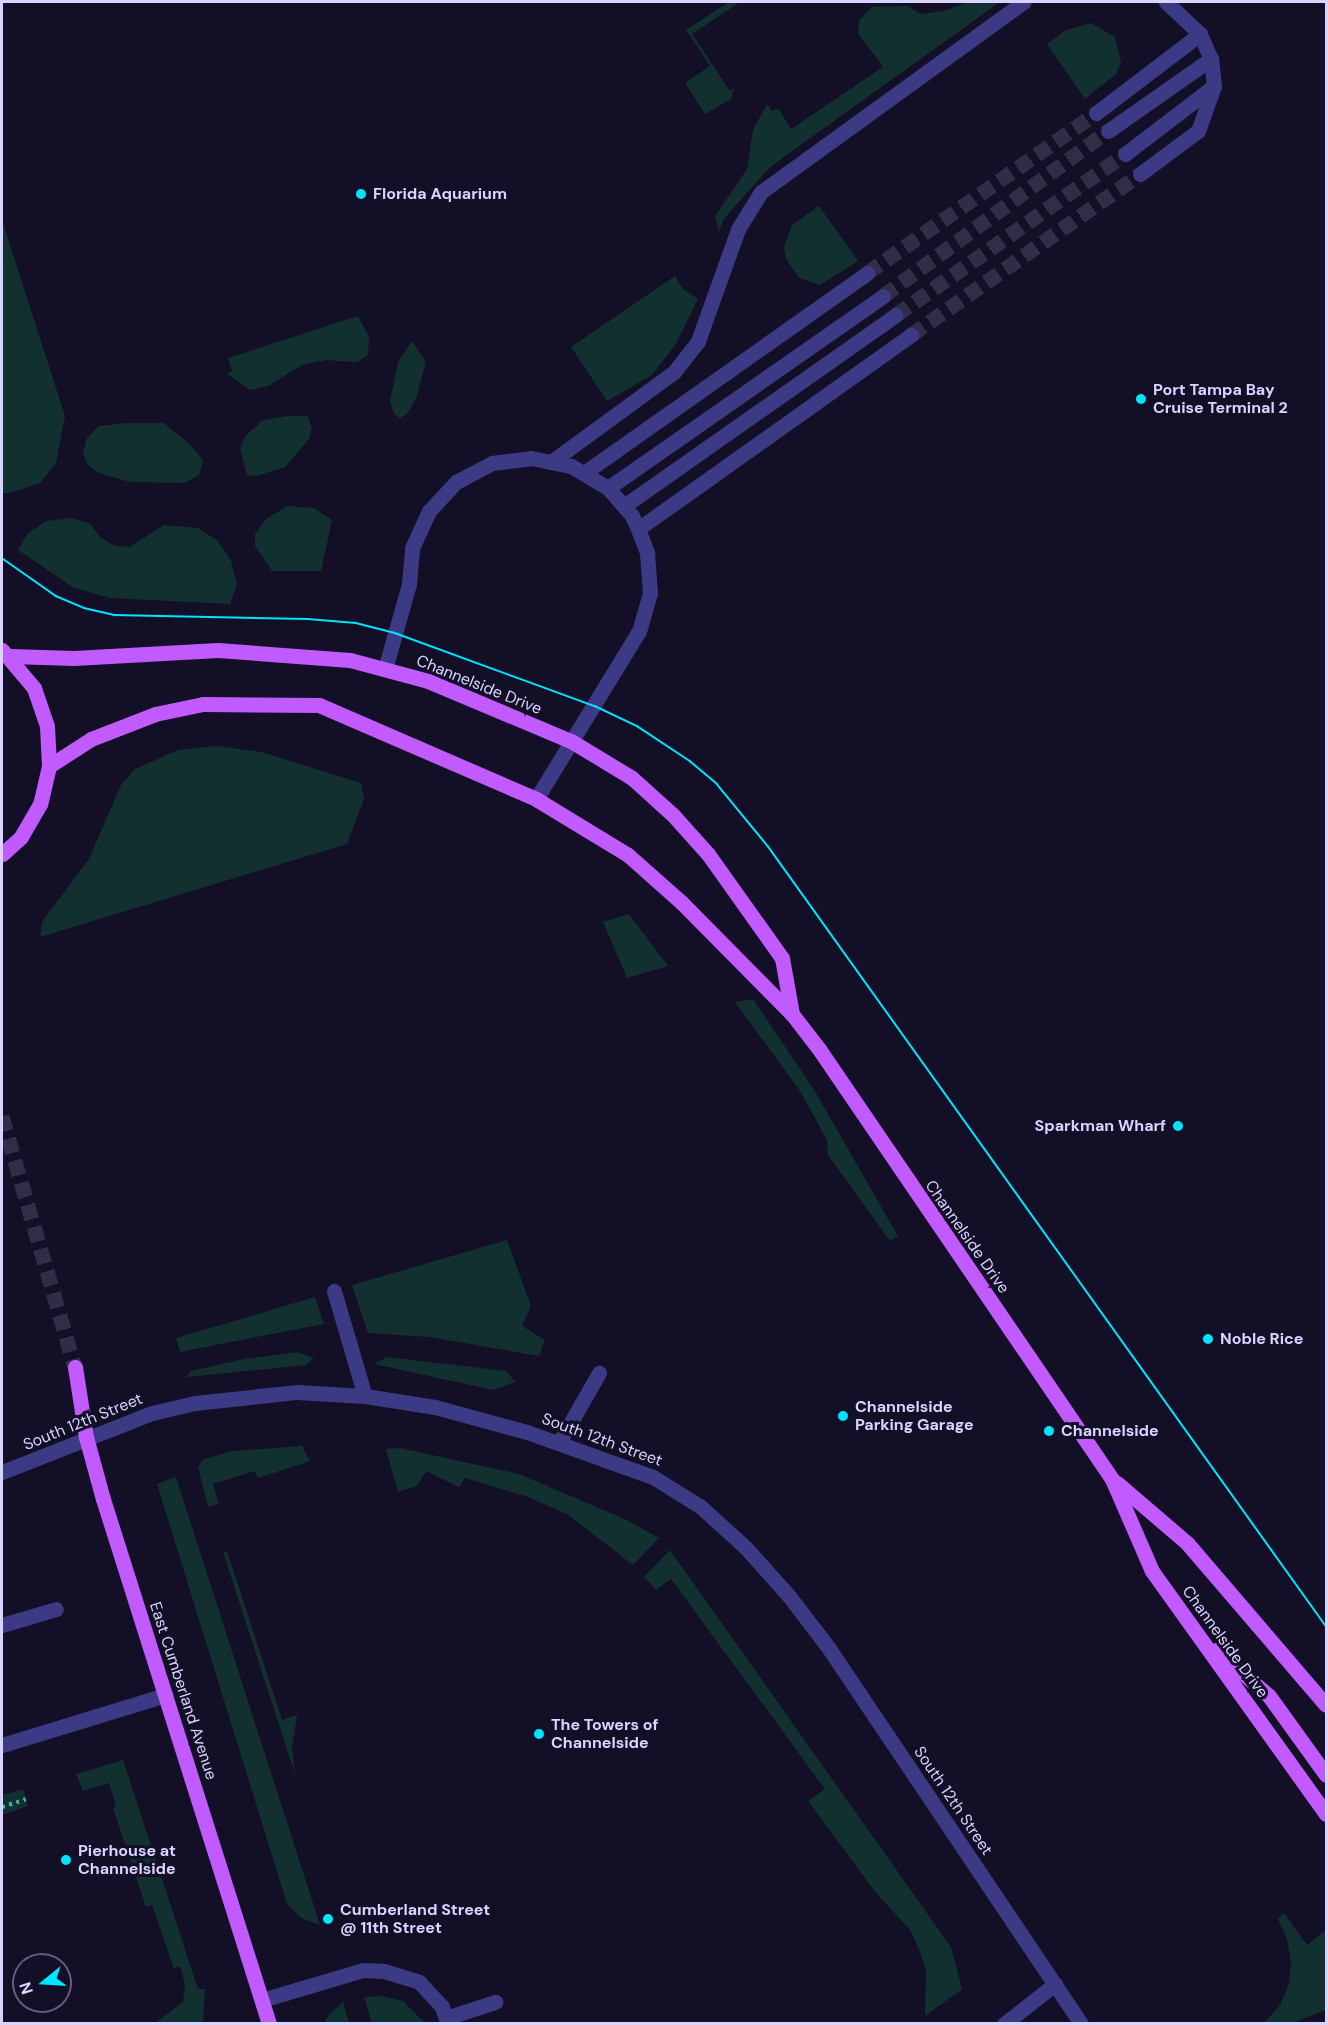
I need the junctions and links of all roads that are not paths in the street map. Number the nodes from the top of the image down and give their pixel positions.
1 (1023, 2) edge
2 (1166, 2) edge
3 (1200, 34) junction
4 (1211, 59) junction
5 (1214, 86) junction
6 (1096, 113) tunnel mouth
7 (1108, 131) tunnel mouth
8 (1125, 154) tunnel mouth
9 (1140, 174) tunnel mouth
10 (867, 273) tunnel mouth
11 (883, 296) tunnel mouth
12 (896, 315) tunnel mouth
13 (911, 335) tunnel mouth
14 (550, 462) junction
15 (584, 473) junction
16 (608, 488) junction
17 (624, 506) junction
18 (638, 529) junction
19 (6, 653) edge
20 (385, 669) junction
21 (571, 741) junction
22 (49, 766) junction
23 (536, 799) junction
24 (2, 854) edge
25 (792, 1014) junction
26 (334, 1292) dead end
27 (75, 1367) tunnel mouth
28 (599, 1373) dead end
29 (365, 1396) junction
30 (86, 1437) junction
31 (559, 1443) junction
32 (2, 1472) edge
33 (1112, 1479) junction
34 (56, 1609) dead end
35 (2, 1625) edge
36 (1196, 1633) junction
37 (166, 1695) junction
38 (1326, 1704) edge
39 (2, 1745) edge
40 (1326, 1775) edge
41 (1326, 1814) edge
42 (1055, 1984) junction
43 (262, 2000) junction
44 (495, 2002) dead end
45 (447, 2021) edge
46 (269, 2024) edge
47 (1004, 2024) edge
48 (1081, 2024) edge

1 - 14 street
2 - 3 street
3 - 4 street
3 - 6 street
4 - 5 street
4 - 7 street
5 - 8 street
5 - 9 street
10 - 15 street
11 - 16 street
12 - 17 street
13 - 18 street
14 - 15 street
14 - 20 street
15 - 16 street
16 - 17 street
17 - 18 street
18 - 21 street
19 - 20 main road, Channelside Drive
19 - 22 main road
20 - 21 main road, Channelside Drive
21 - 23 street
21 - 25 main road, Channelside Drive
22 - 23 main road, Channelside Drive
22 - 24 main road
23 - 25 main road, Channelside Drive
25 - 33 main road, Channelside Drive
26 - 29 street
27 - 30 main road, East Cumberland Avenue
28 - 31 street
29 - 30 street, South 12th Street
29 - 31 street, South 12th Street
30 - 32 street, South 12th Street
30 - 37 main road, East Cumberland Avenue
31 - 42 street, South 12th Street
33 - 36 main road, Channelside Drive
33 - 38 main road, Channelside Drive
34 - 35 street
36 - 40 main road
36 - 41 main road, Channelside Drive
37 - 39 street
37 - 43 main road, East Cumberland Avenue
42 - 47 street
42 - 48 street, South 12th Street
43 - 45 street
43 - 46 main road, East Cumberland Avenue
44 - 45 street

